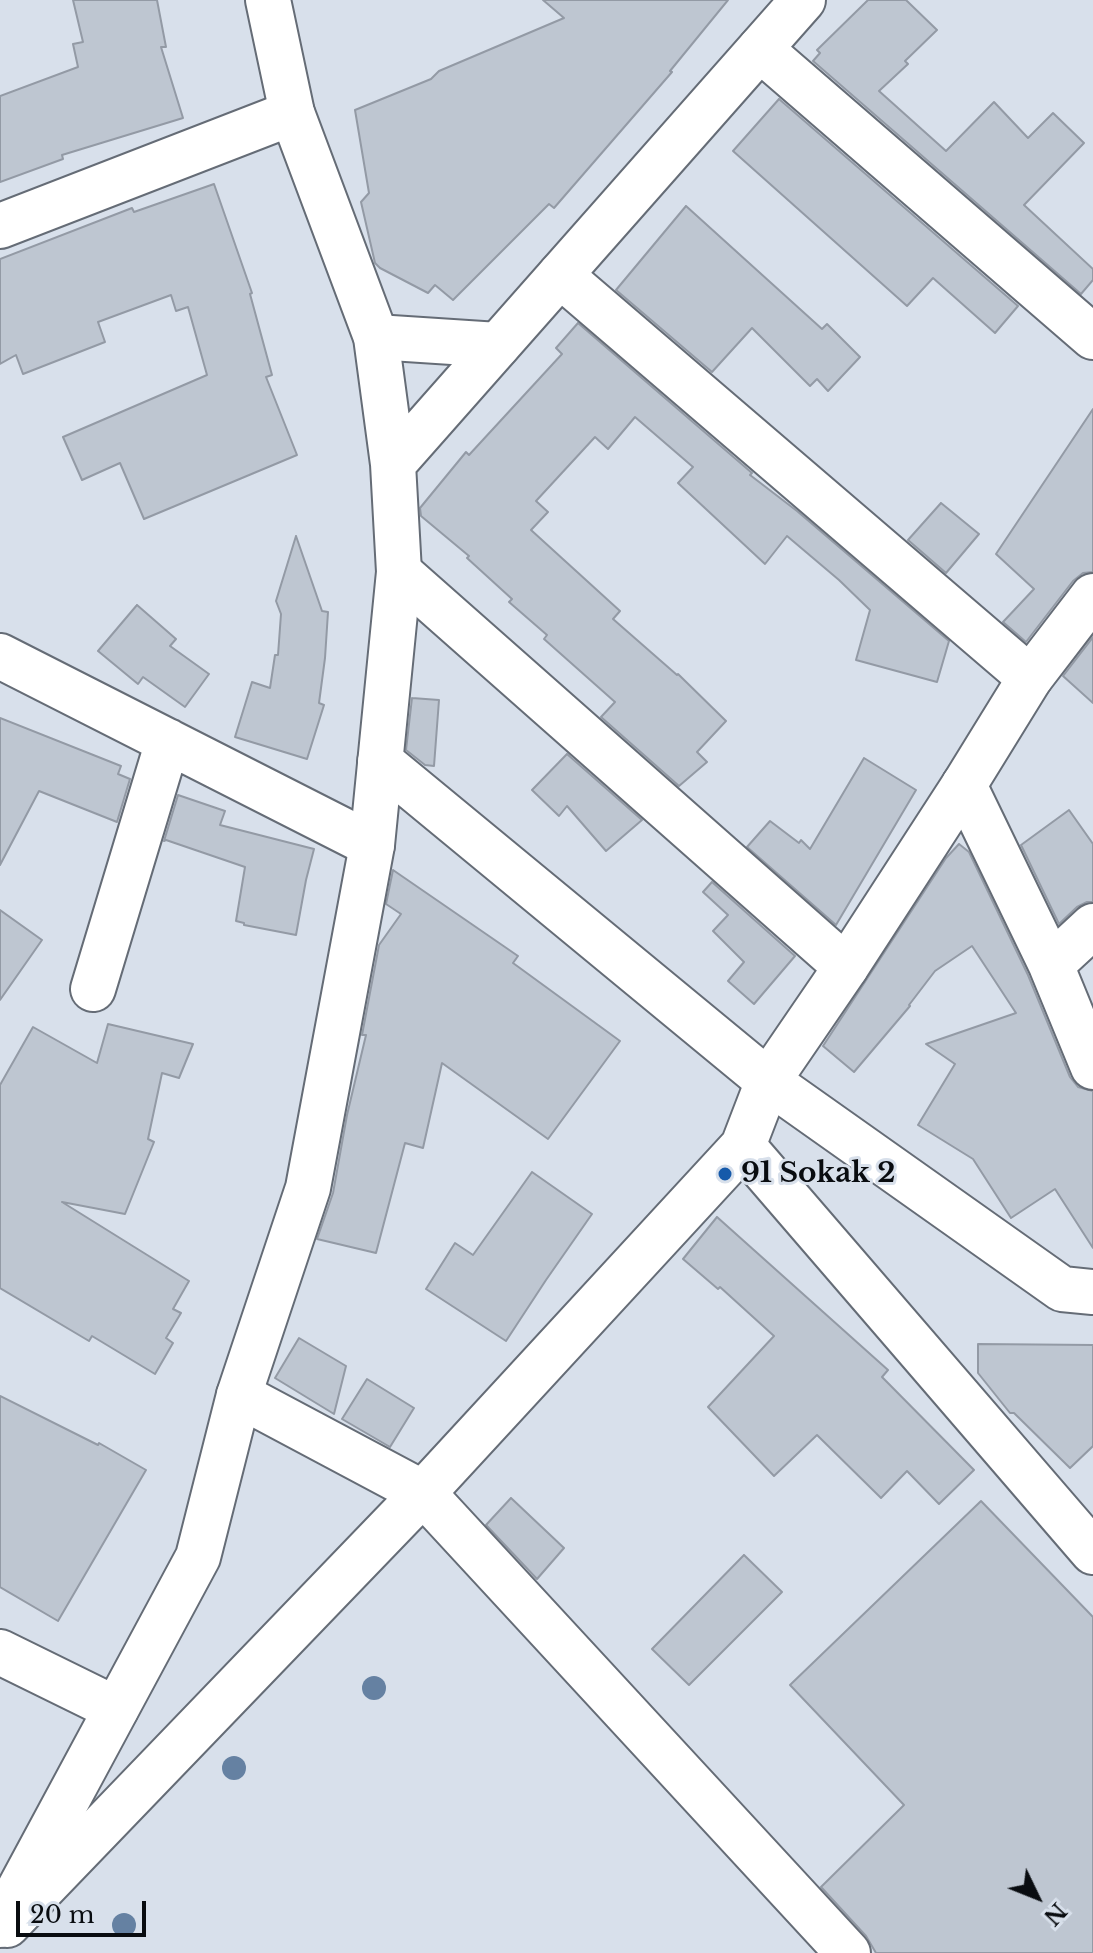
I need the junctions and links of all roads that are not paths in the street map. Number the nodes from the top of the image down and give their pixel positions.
1 (268, 0) edge
2 (803, 0) edge
3 (760, 49) junction
4 (292, 113) junction
5 (0, 226) edge
6 (560, 275) junction
7 (376, 337) junction
8 (1093, 337) edge
9 (498, 345) junction
10 (393, 464) junction
11 (399, 572) junction
12 (1093, 596) edge
13 (0, 656) edge
14 (1030, 678) junction
15 (168, 741) junction
16 (380, 761) junction
17 (964, 785) junction
18 (372, 845) junction
19 (1093, 926) edge
20 (1051, 965) junction
21 (846, 967) junction
22 (93, 989) dead end
23 (1093, 1067) edge
24 (768, 1081) junction
25 (743, 1146) junction
26 (1093, 1292) edge
27 (239, 1395) junction
28 (423, 1493) junction
29 (1093, 1552) edge
30 (0, 1652) edge
31 (116, 1709) junction
32 (0, 1925) edge
33 (0, 1933) edge
34 (848, 1953) edge

1 - 4 street
2 - 3 street
3 - 6 street
3 - 8 street
4 - 5 street
4 - 7 street
6 - 9 street
6 - 14 street
7 - 9 street
7 - 10 street
9 - 10 street
10 - 11 street
11 - 16 street
11 - 21 street
12 - 14 street
13 - 15 street
14 - 17 street
15 - 18 street
15 - 22 street
16 - 18 street
16 - 24 street
17 - 20 street
17 - 21 street
18 - 27 street
19 - 20 street
20 - 23 street
21 - 24 street
24 - 25 street
24 - 26 street
25 - 28 street
25 - 29 street
27 - 28 street
27 - 31 street
28 - 33 street
28 - 34 street
30 - 31 street
31 - 32 street

